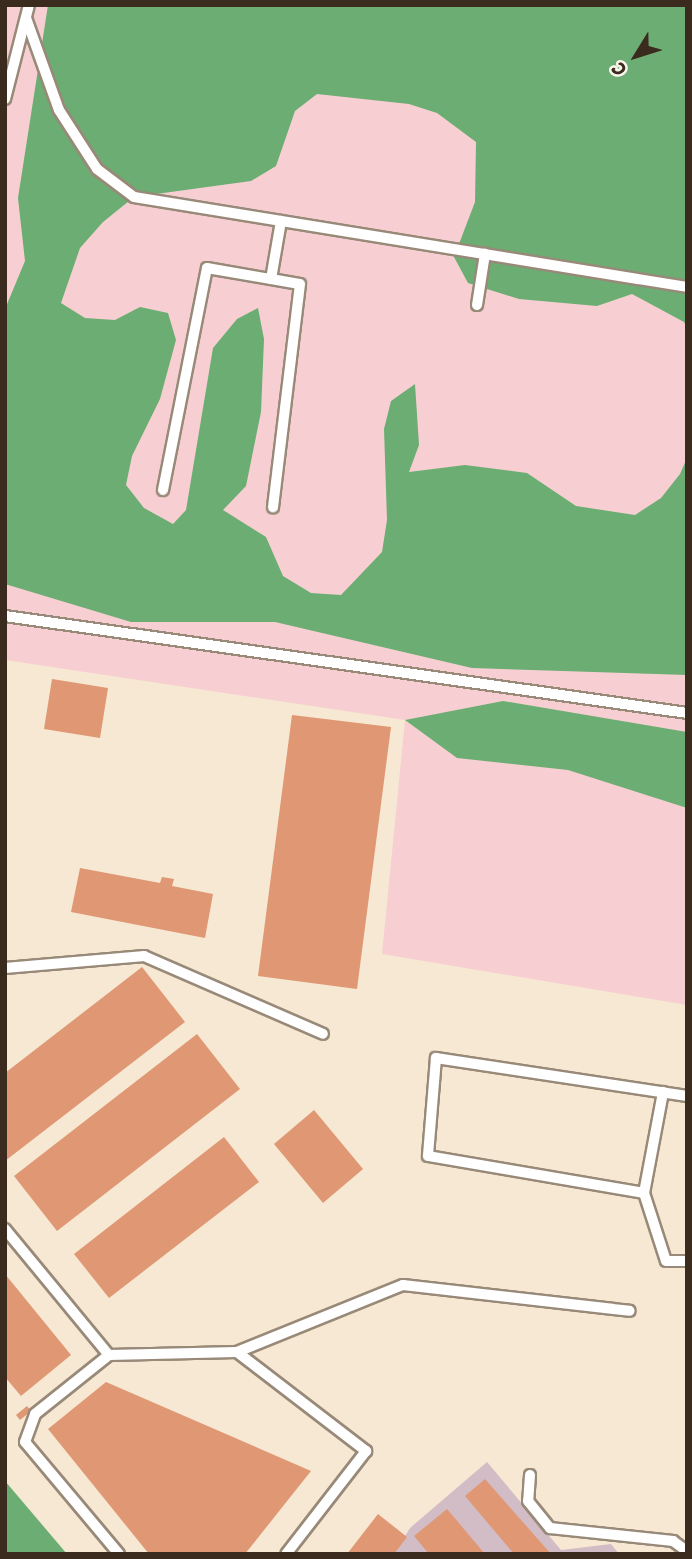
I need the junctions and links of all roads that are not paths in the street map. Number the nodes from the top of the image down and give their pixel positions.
1 (29, 5) edge
2 (26, 18) junction
3 (5, 99) edge
4 (281, 221) junction
5 (485, 254) junction
6 (271, 279) junction
7 (687, 287) edge
8 (477, 305) dead end
9 (163, 490) dead end
10 (273, 507) dead end
11 (5, 616) edge
12 (687, 713) edge
13 (5, 968) edge
14 (323, 1034) dead end
15 (663, 1092) junction
16 (687, 1096) edge
17 (644, 1194) junction
18 (5, 1229) edge
19 (687, 1261) edge
20 (630, 1311) dead end
21 (237, 1352) junction
22 (109, 1355) junction
23 (530, 1475) dead end
24 (687, 1551) edge
25 (119, 1554) edge
26 (286, 1554) edge

1 - 2 lane
2 - 3 lane
2 - 4 lane
4 - 5 lane
4 - 6 lane
5 - 7 lane
5 - 8 lane
6 - 9 lane
6 - 10 lane
11 - 12 lane
13 - 14 lane
15 - 16 lane
15 - 17 lane
15 - 17 lane
17 - 19 lane
18 - 22 lane
20 - 21 lane
21 - 22 lane
21 - 26 lane
22 - 25 lane
23 - 24 lane

